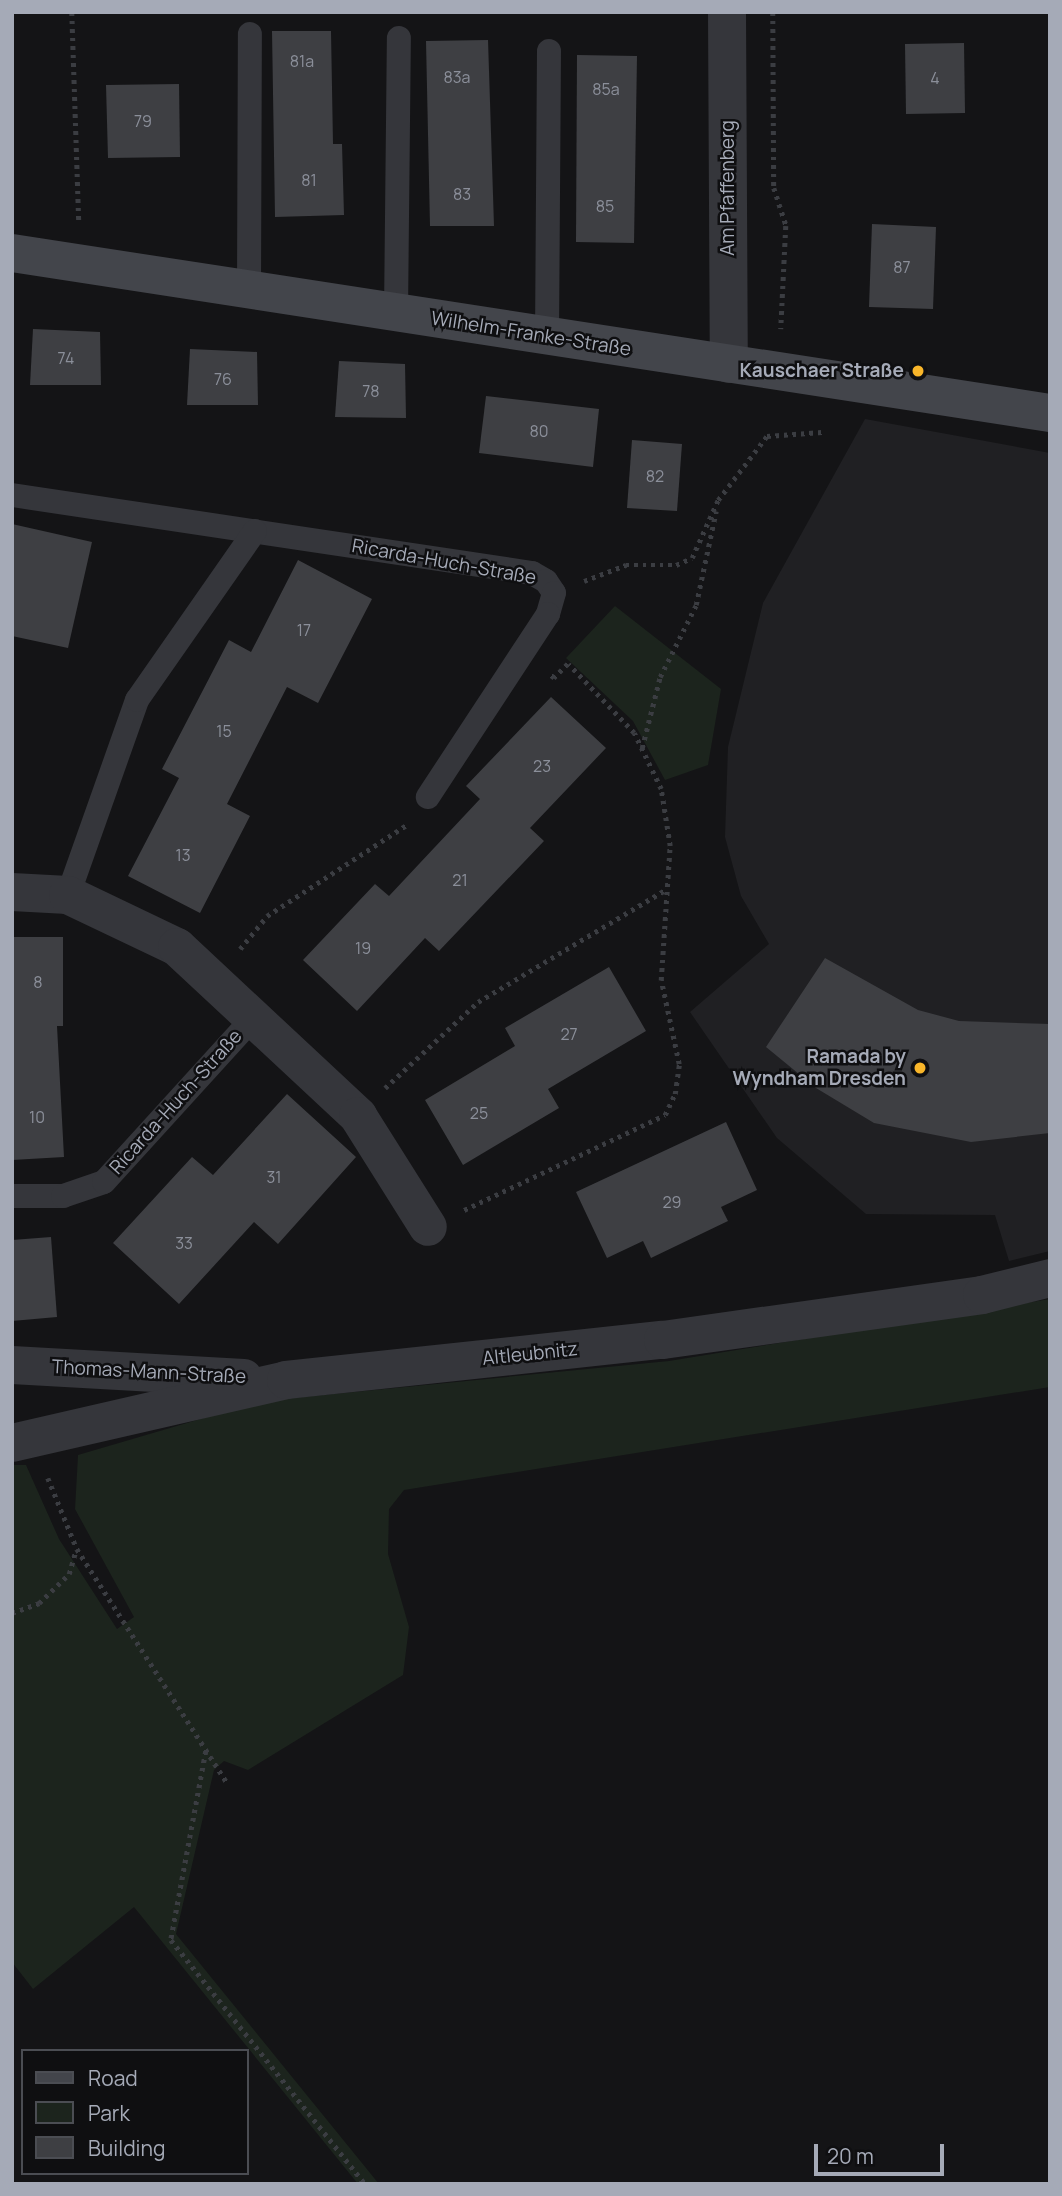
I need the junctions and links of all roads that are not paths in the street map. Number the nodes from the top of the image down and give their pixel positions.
1 (727, 12) edge
2 (250, 34) dead end
3 (400, 38) dead end
4 (549, 51) dead end
5 (12, 253) edge
6 (249, 289) junction
7 (396, 313) junction
8 (547, 337) junction
9 (729, 364) junction
10 (1050, 413) edge
11 (12, 495) edge
12 (255, 531) junction
13 (422, 806) road end
14 (12, 892) edge
15 (68, 895) junction
16 (256, 1015) junction
17 (12, 1196) edge
18 (428, 1227) dead end
19 (1050, 1278) edge
20 (12, 1365) edge
21 (286, 1380) junction
22 (23, 1442) edge

1 - 9 street, Am Pfaffenberg
2 - 6 lane
3 - 7 lane
4 - 8 lane
5 - 6 street, Wilhelm-Franke-Straße
6 - 7 street, Wilhelm-Franke-Straße
7 - 8 street, Wilhelm-Franke-Straße
8 - 9 street, Wilhelm-Franke-Straße
9 - 10 street, Wilhelm-Franke-Straße
11 - 12 lane, Ricarda-Huch-Straße
12 - 13 lane, Ricarda-Huch-Straße
12 - 15 lane
14 - 15 street, Ricarda-Huch-Straße
15 - 16 street, Ricarda-Huch-Straße
16 - 17 lane, Ricarda-Huch-Straße
16 - 18 street, Ricarda-Huch-Straße
19 - 21 street, Altleubnitz
20 - 21 street, Thomas-Mann-Straße
21 - 22 street, Altleubnitz

